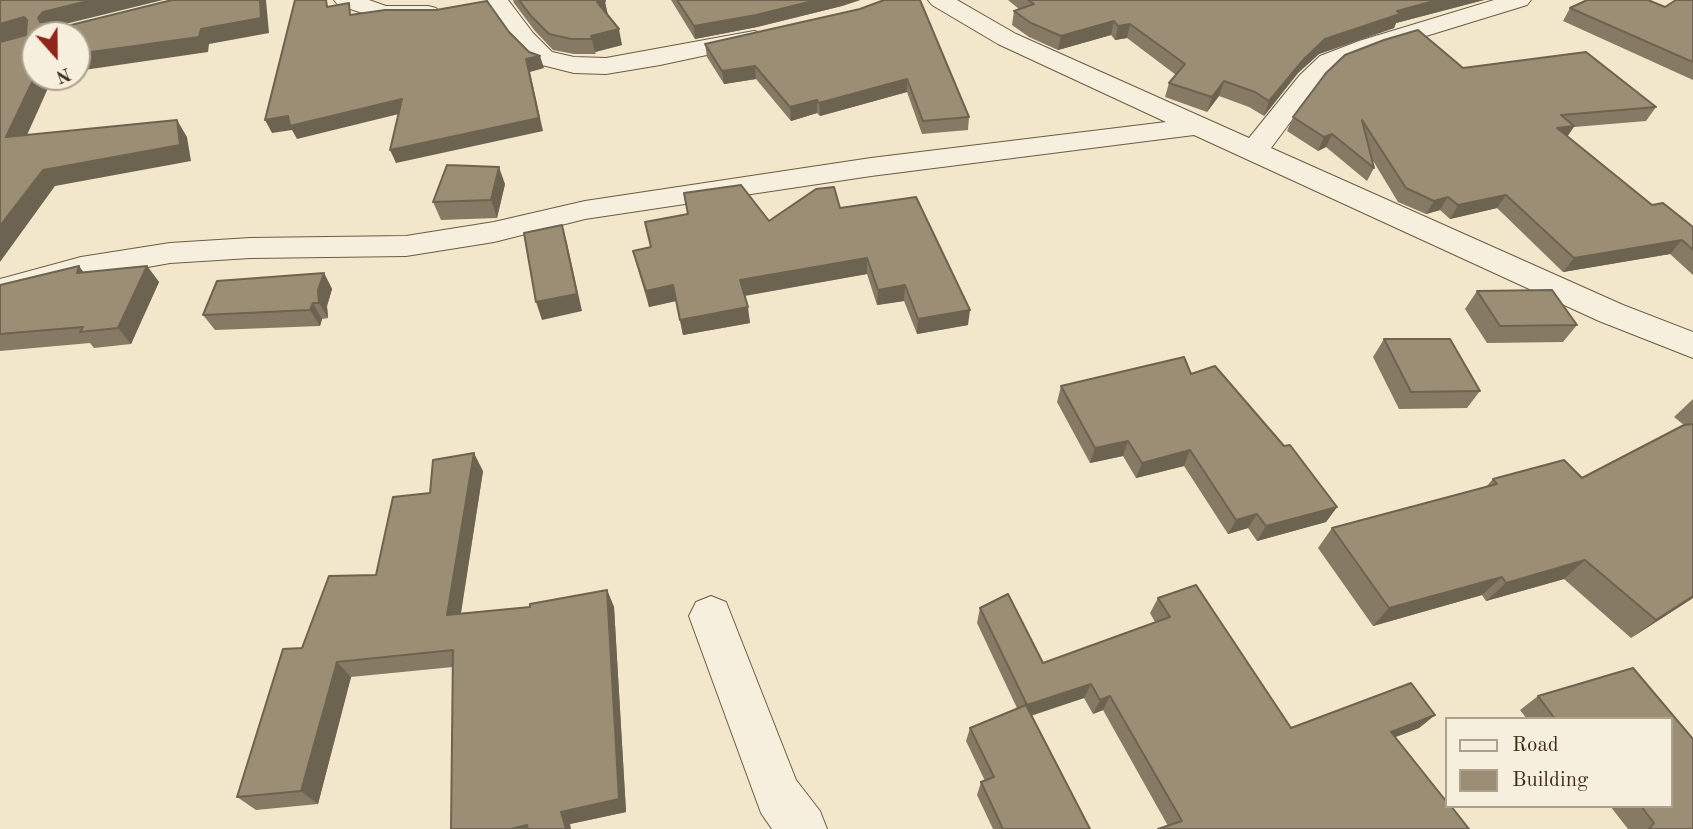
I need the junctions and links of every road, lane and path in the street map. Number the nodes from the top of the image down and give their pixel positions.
1 (346, 0) edge
2 (940, 0) edge
3 (1519, 0) edge
4 (481, 5) edge
5 (771, 34) edge
6 (1198, 126) junction
7 (1254, 151) junction
8 (0, 290) edge
9 (1693, 346) edge
10 (711, 616) dead end
11 (802, 829) edge

1 - 4 street
2 - 6 street
3 - 7 street
4 - 5 street
6 - 7 street
6 - 8 street
7 - 9 street
10 - 11 street

